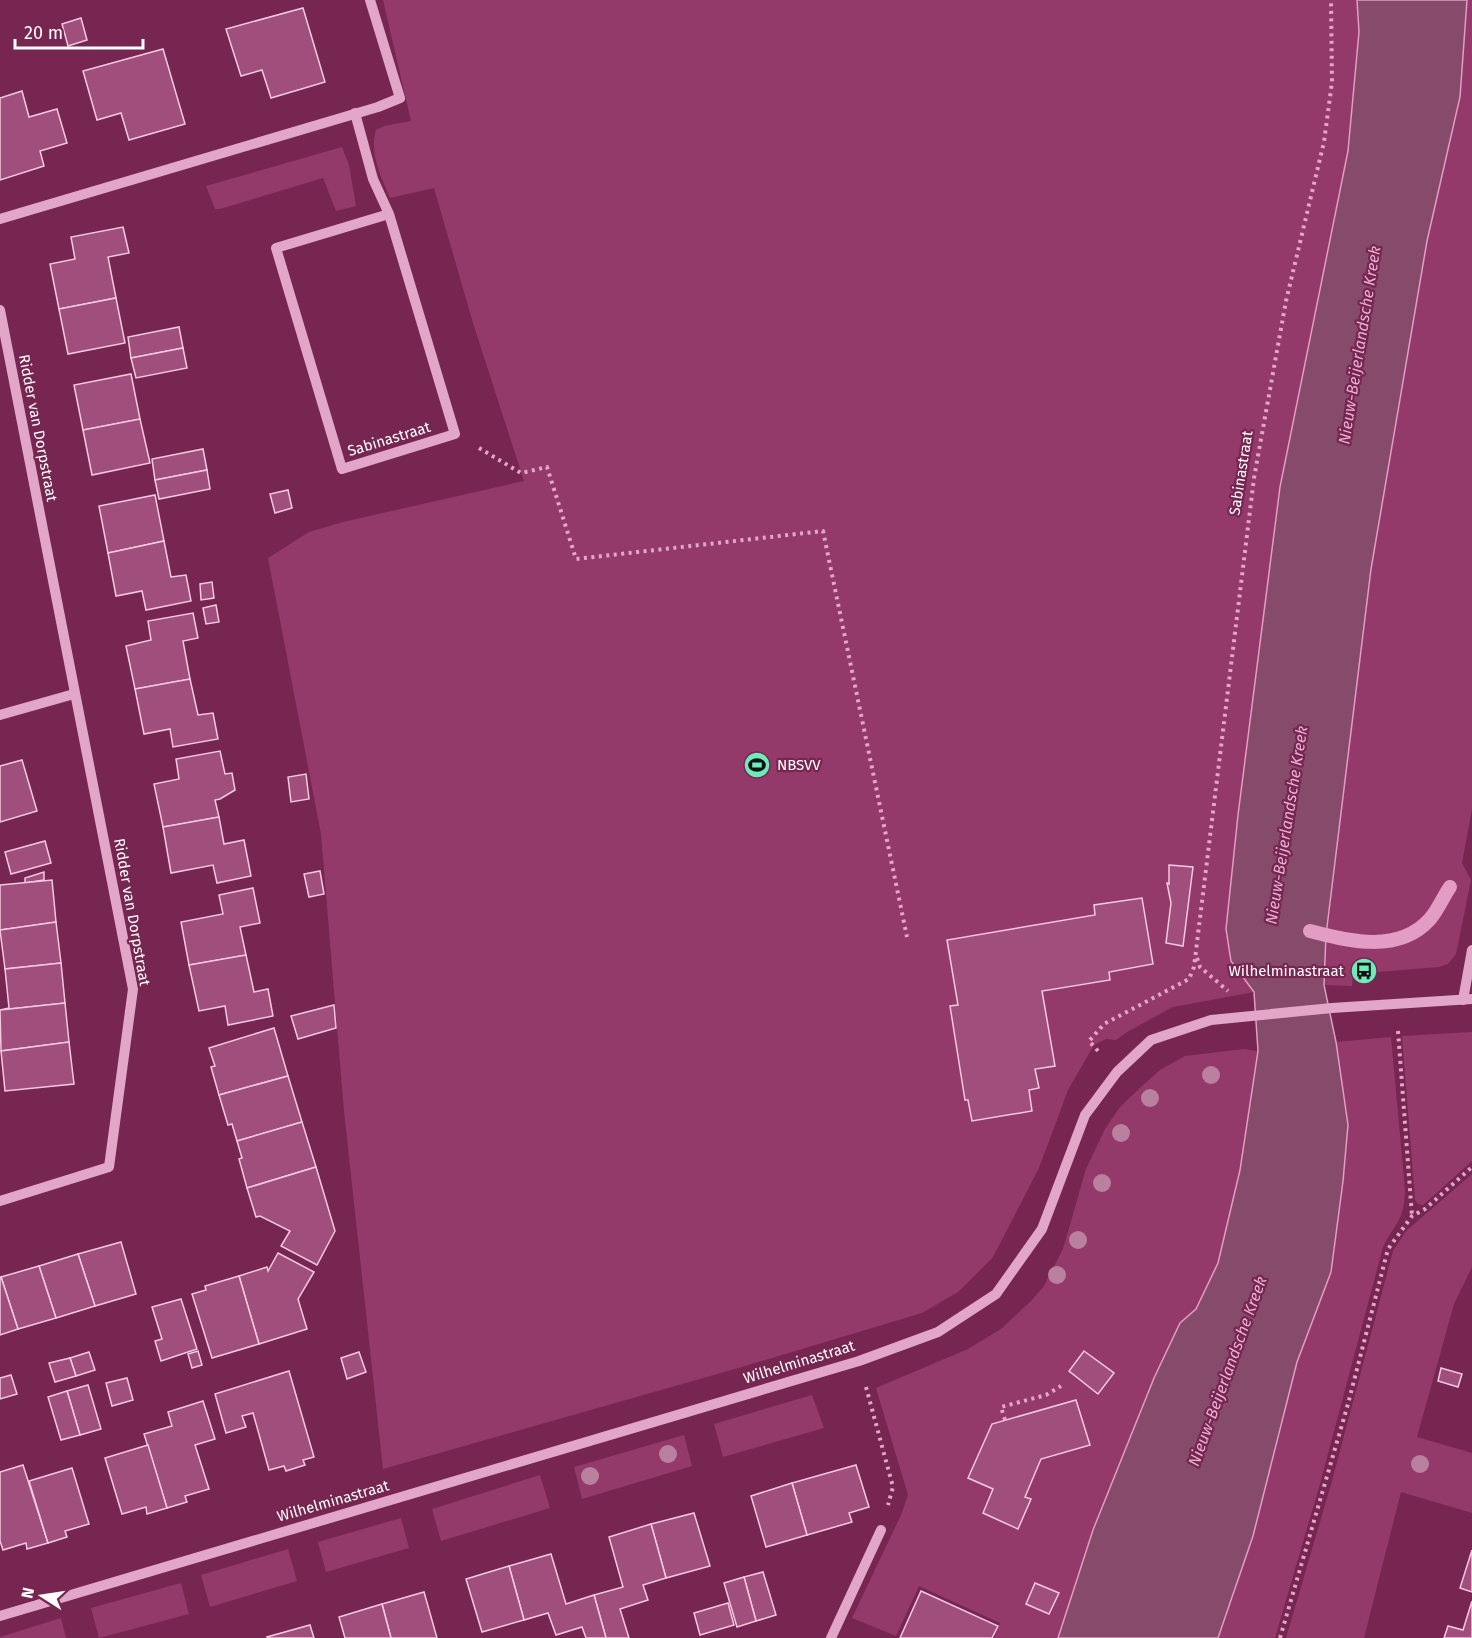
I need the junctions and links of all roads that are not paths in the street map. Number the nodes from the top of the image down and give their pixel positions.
1 (370, 0) edge
2 (355, 112) junction
3 (389, 214) junction
4 (0, 219) edge
5 (0, 310) edge
6 (74, 694) junction
7 (0, 715) edge
8 (1472, 950) edge
9 (1467, 999) edge
10 (0, 1201) edge
11 (881, 1530) road end
12 (0, 1616) edge
13 (831, 1638) edge

1 - 2 street
2 - 3 street, Sabinastraat
2 - 4 street
3 - 3 street, Sabinastraat
5 - 6 street, Ridder van Dorpstraat
6 - 7 street
6 - 10 street, Ridder van Dorpstraat
8 - 9 street
9 - 12 street, Wilhelminastraat
11 - 13 street

